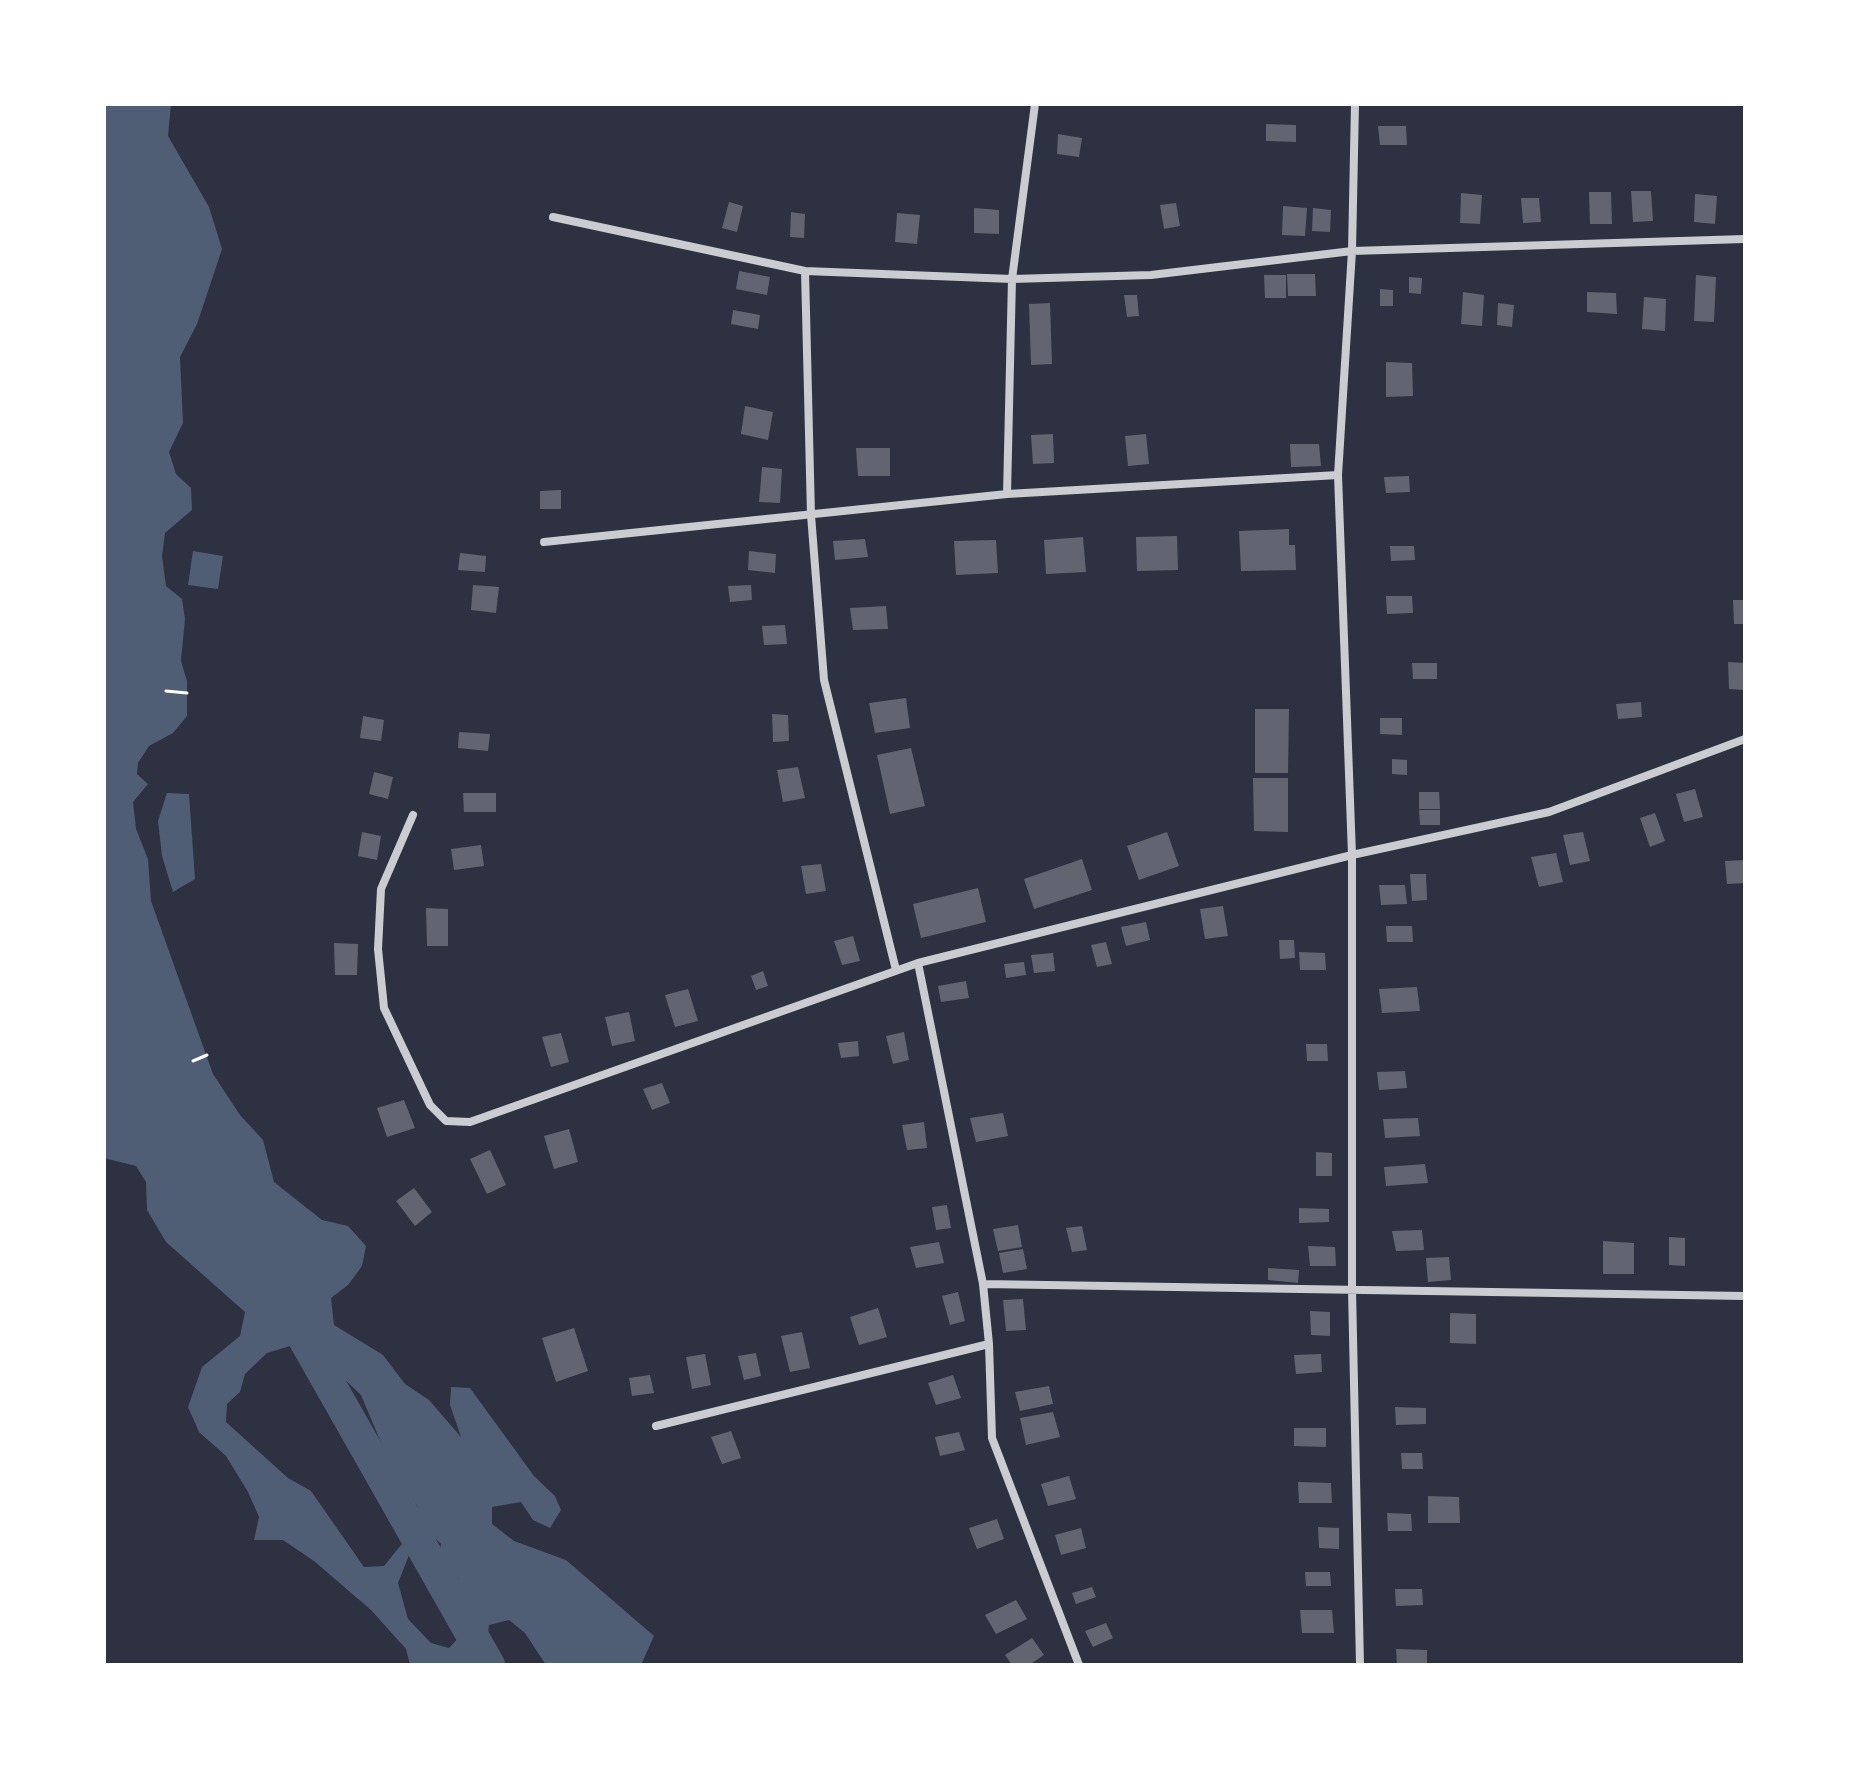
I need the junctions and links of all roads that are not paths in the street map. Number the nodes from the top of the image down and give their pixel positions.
1 (1035, 104) edge
2 (1355, 104) edge
3 (553, 217) dead end
4 (1745, 239) edge
5 (1352, 251) junction
6 (805, 271) junction
7 (1012, 279) junction
8 (1338, 475) junction
9 (1007, 494) junction
10 (811, 515) junction
11 (544, 542) dead end
12 (1745, 739) edge
13 (413, 815) dead end
14 (1352, 855) junction
15 (918, 963) junction
16 (896, 970) junction
17 (983, 1284) junction
18 (1352, 1289) junction
19 (1745, 1296) edge
20 (989, 1344) junction
21 (656, 1426) dead end
22 (1079, 1665) edge
23 (1360, 1665) edge

1 - 7 street
2 - 5 street
3 - 6 street
4 - 5 street
5 - 7 street
5 - 8 street
6 - 7 street
6 - 10 street
7 - 9 street
8 - 9 street
8 - 14 street
9 - 10 street
10 - 11 street
10 - 16 street
12 - 14 street
13 - 16 street
14 - 15 street
14 - 18 street
15 - 16 street
15 - 17 street
17 - 18 street
17 - 20 street
18 - 19 street
18 - 23 street
20 - 21 street
20 - 22 street

